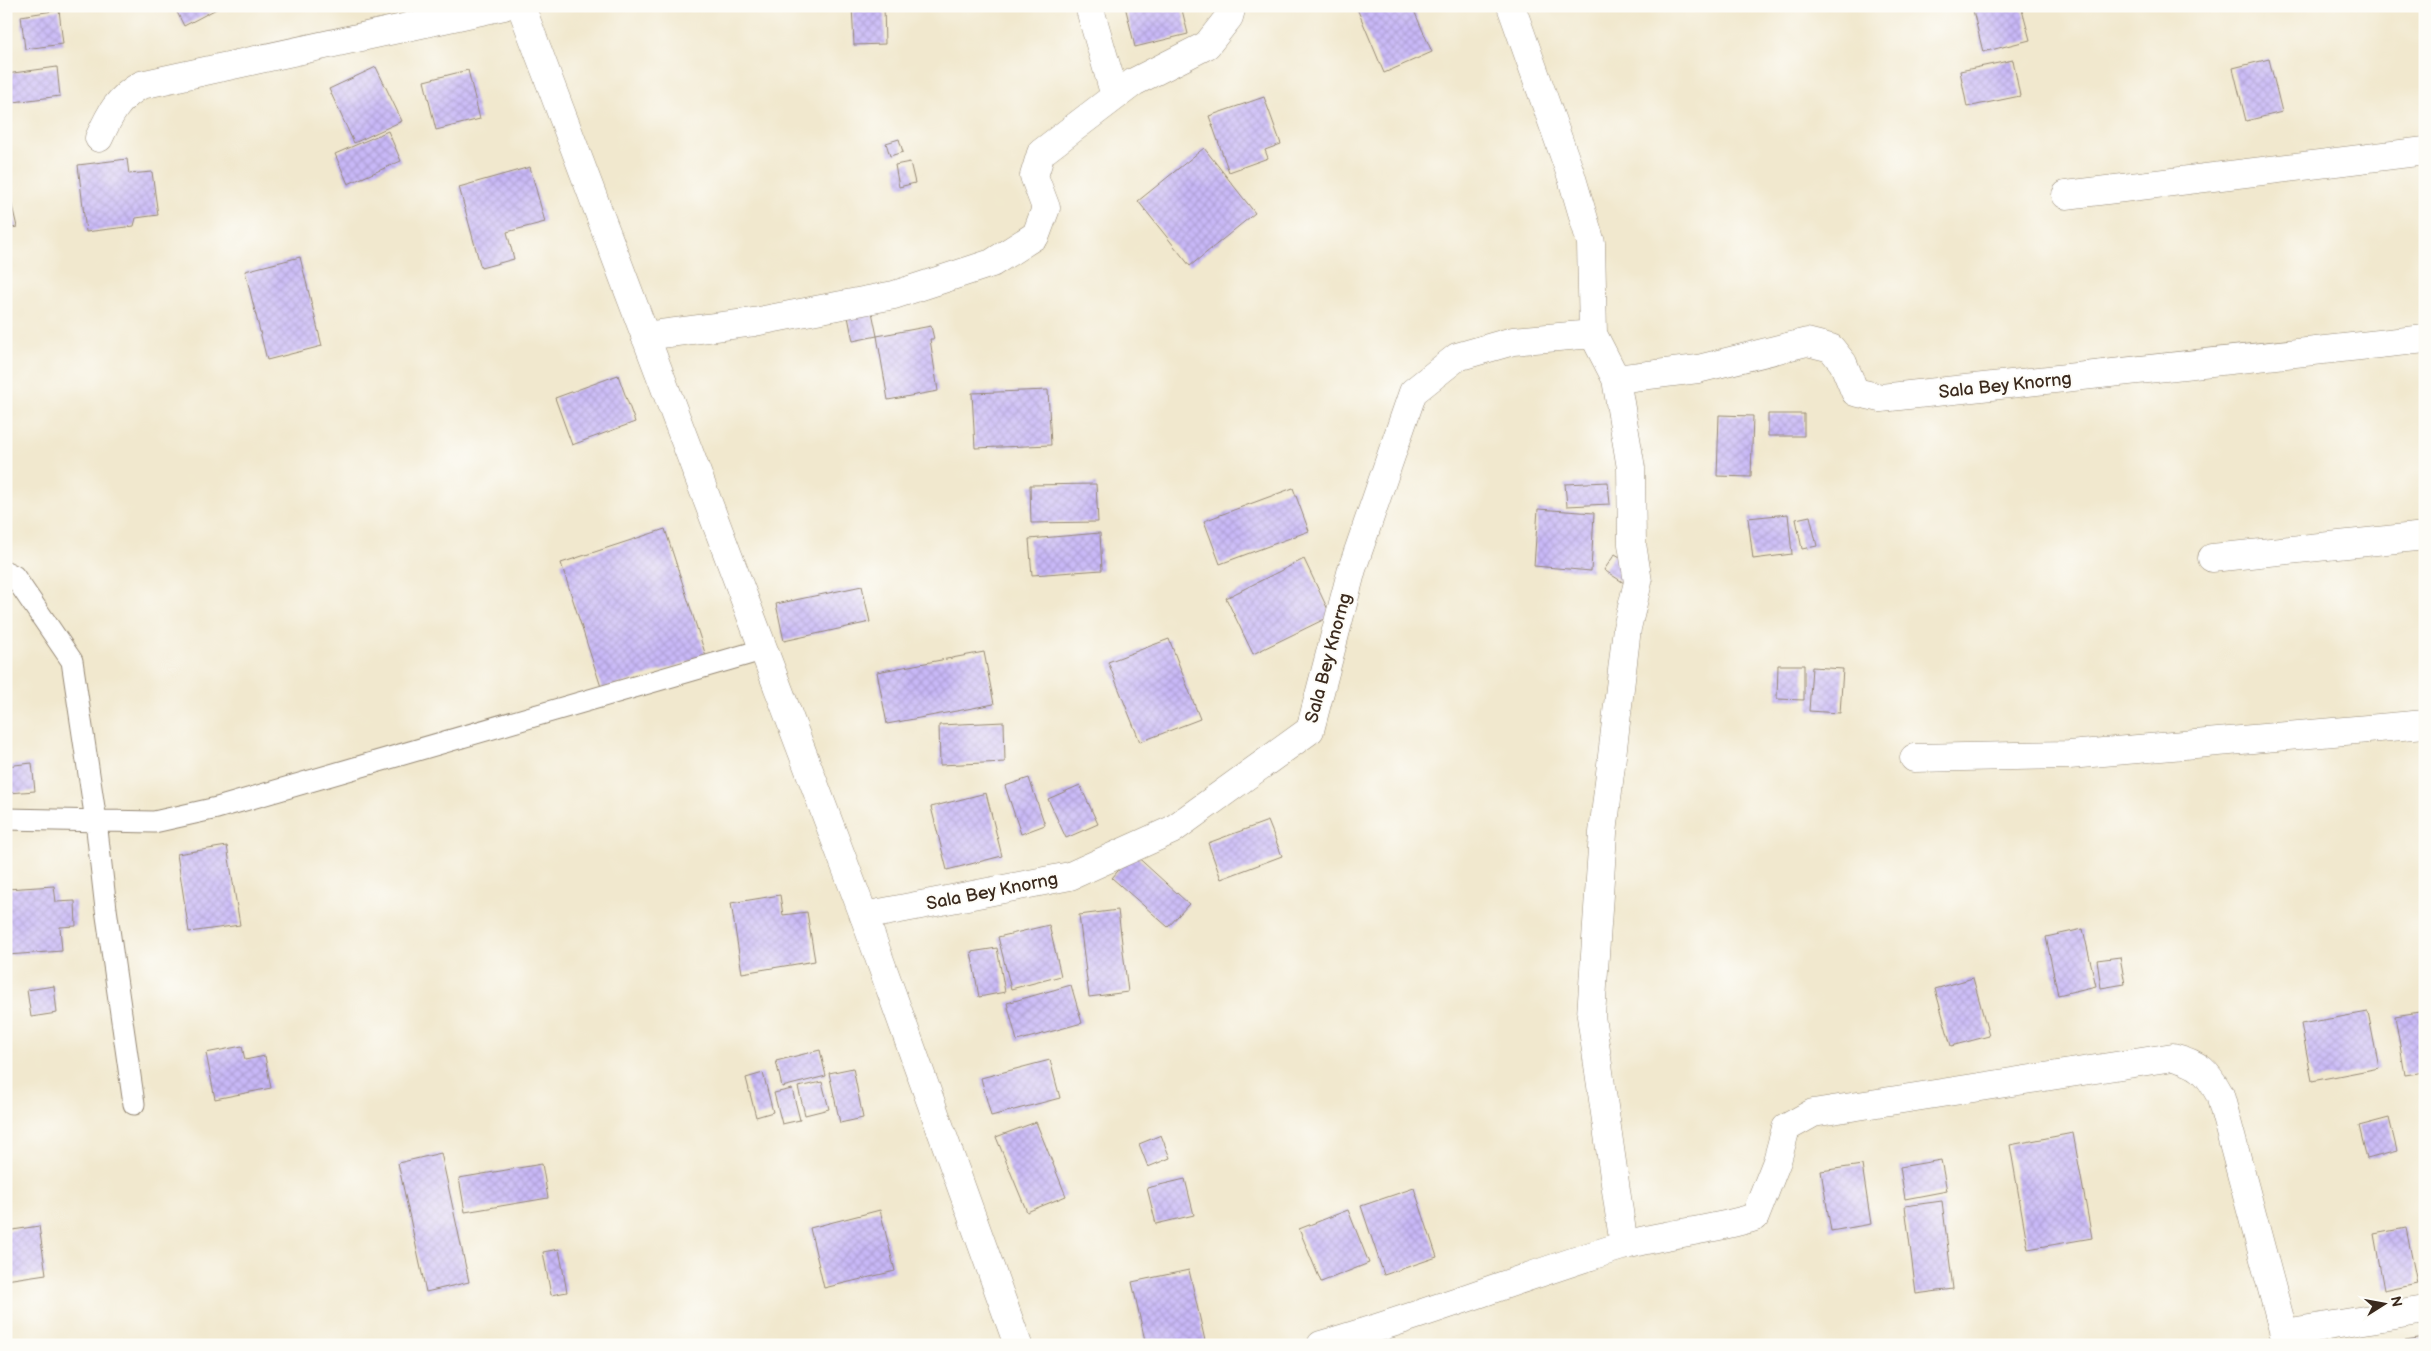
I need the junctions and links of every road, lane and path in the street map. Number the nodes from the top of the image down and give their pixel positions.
1 (504, 6) edge
2 (521, 6) edge
3 (1090, 6) edge
4 (1232, 6) edge
5 (1511, 6) edge
6 (1116, 96) junction
7 (99, 138) dead end
8 (2425, 152) edge
9 (2066, 195) dead end
10 (1594, 334) junction
11 (645, 336) junction
12 (2425, 340) edge
13 (1616, 379) junction
14 (2425, 536) edge
15 (2212, 558) dead end
16 (6, 572) edge
17 (762, 650) junction
18 (2425, 724) edge
19 (1914, 758) dead end
20 (6, 819) edge
21 (96, 821) junction
22 (864, 916) junction
23 (134, 1104) dead end
24 (1624, 1246) junction
25 (2425, 1310) edge
26 (2286, 1339) edge
27 (1018, 1345) edge
28 (1322, 1345) edge

1 - 7 street
2 - 11 street
3 - 6 street
4 - 6 street
5 - 10 street
6 - 11 street
8 - 9 street
10 - 13 street
10 - 22 street, Sala Bey Knorng
11 - 17 street
12 - 13 street, Sala Bey Knorng
13 - 24 street
14 - 15 street
16 - 21 lane
17 - 21 lane
17 - 22 street
18 - 19 street
20 - 21 lane
21 - 23 lane
22 - 27 street
24 - 26 street
24 - 28 street
25 - 26 street

